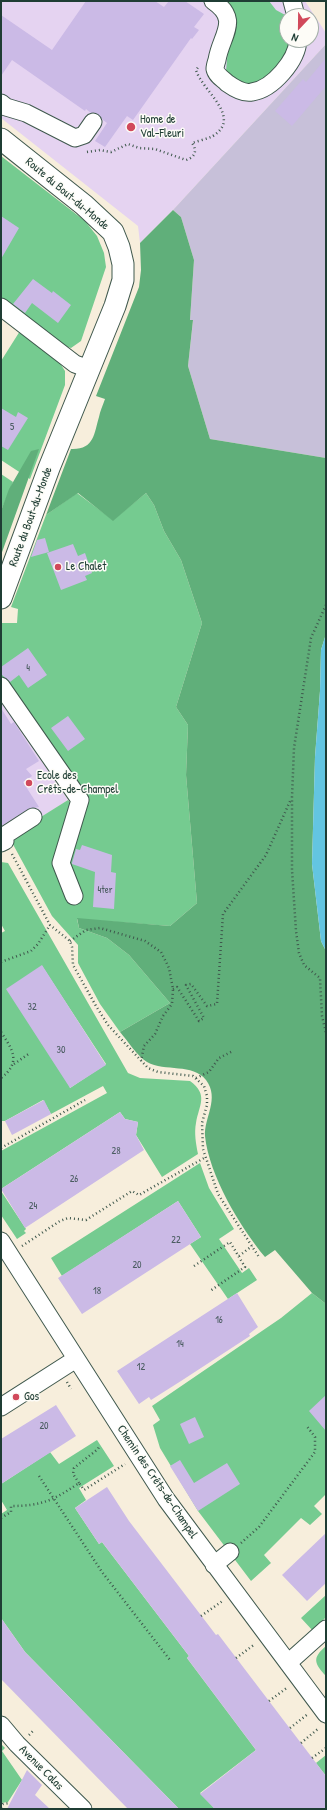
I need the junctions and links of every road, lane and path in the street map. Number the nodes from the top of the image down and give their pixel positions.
1 (214, 1) edge
2 (298, 48) edge
3 (200, 65) dead end
4 (1, 103) edge
5 (93, 122) dead end
6 (1, 140) edge
7 (81, 154) dead end
8 (1, 307) edge
9 (89, 369) junction
10 (1, 598) edge
11 (326, 605) edge
12 (1, 686) edge
13 (292, 798) junction
14 (33, 817) dead end
15 (3, 842) edge
16 (74, 896) dead end
17 (50, 925) junction
18 (70, 941) junction
19 (1, 962) edge
20 (173, 989) junction
21 (1, 1032) edge
22 (326, 1033) edge
23 (30, 1052) dead end
24 (233, 1052) dead end
25 (141, 1062) junction
26 (14, 1064) junction
27 (1, 1078) edge
28 (196, 1078) junction
29 (85, 1100) dead end
30 (1, 1148) edge
31 (206, 1157) junction
32 (1, 1241) edge
33 (252, 1246) junction
34 (19, 1248) dead end
35 (239, 1256) junction
36 (259, 1257) dead end
37 (194, 1266) dead end
38 (210, 1291) dead end
39 (76, 1359) junction
40 (1, 1407) edge
41 (306, 1424) dead end
42 (100, 1445) dead end
43 (138, 1456) junction
44 (39, 1476) dead end
45 (78, 1483) junction
46 (54, 1499) junction
47 (1, 1518) edge
48 (230, 1552) joint
49 (214, 1565) junction
50 (234, 1592) junction
51 (201, 1616) dead end
52 (326, 1629) edge
53 (267, 1635) junction
54 (236, 1658) dead end
55 (170, 1660) dead end
56 (288, 1663) junction
57 (299, 1678) junction
58 (269, 1701) dead end
59 (322, 1715) edge
60 (1, 1725) edge
61 (290, 1728) dead end
62 (301, 1743) dead end
63 (326, 1748) edge
64 (312, 1758) dead end
65 (10, 1803) dead end
66 (1, 1808) edge
67 (83, 1809) edge

1 - 2 street
3 - 7 path
4 - 5 street
6 - 9 main road, Route du Bout-du-Monde
8 - 9 street
9 - 10 main road, Route du Bout-du-Monde
11 - 13 path
12 - 16 street
13 - 20 path
13 - 22 path
14 - 15 street
15 - 17 path
17 - 18 path
17 - 19 path
18 - 20 path
18 - 25 path
20 - 25 path
21 - 26 path
23 - 26 path
24 - 28 path
25 - 28 path
26 - 27 path
28 - 31 path
29 - 30 path
31 - 33 path
31 - 34 path
32 - 39 street, Chemin des Crêts-de-Champel
33 - 35 path
33 - 36 path
35 - 37 path
35 - 38 path
39 - 40 street
39 - 43 street, Chemin des Crêts-de-Champel
41 - 48 path
42 - 45 path
43 - 45 path
43 - 49 street, Chemin des Crêts-de-Champel
44 - 46 path
45 - 46 path
46 - 47 path
46 - 55 path
48 - 49 street
49 - 50 street, Chemin des Crêts-de-Champel
50 - 51 path
50 - 53 street, Chemin des Crêts-de-Champel
52 - 56 street
53 - 54 path
53 - 56 street, Chemin des Crêts-de-Champel
56 - 57 street, Chemin des Crêts-de-Champel
57 - 58 path
57 - 59 street, Chemin des Crêts-de-Champel
59 - 61 path
59 - 62 path
60 - 67 street, Avenue Calas
63 - 64 path
65 - 66 path

